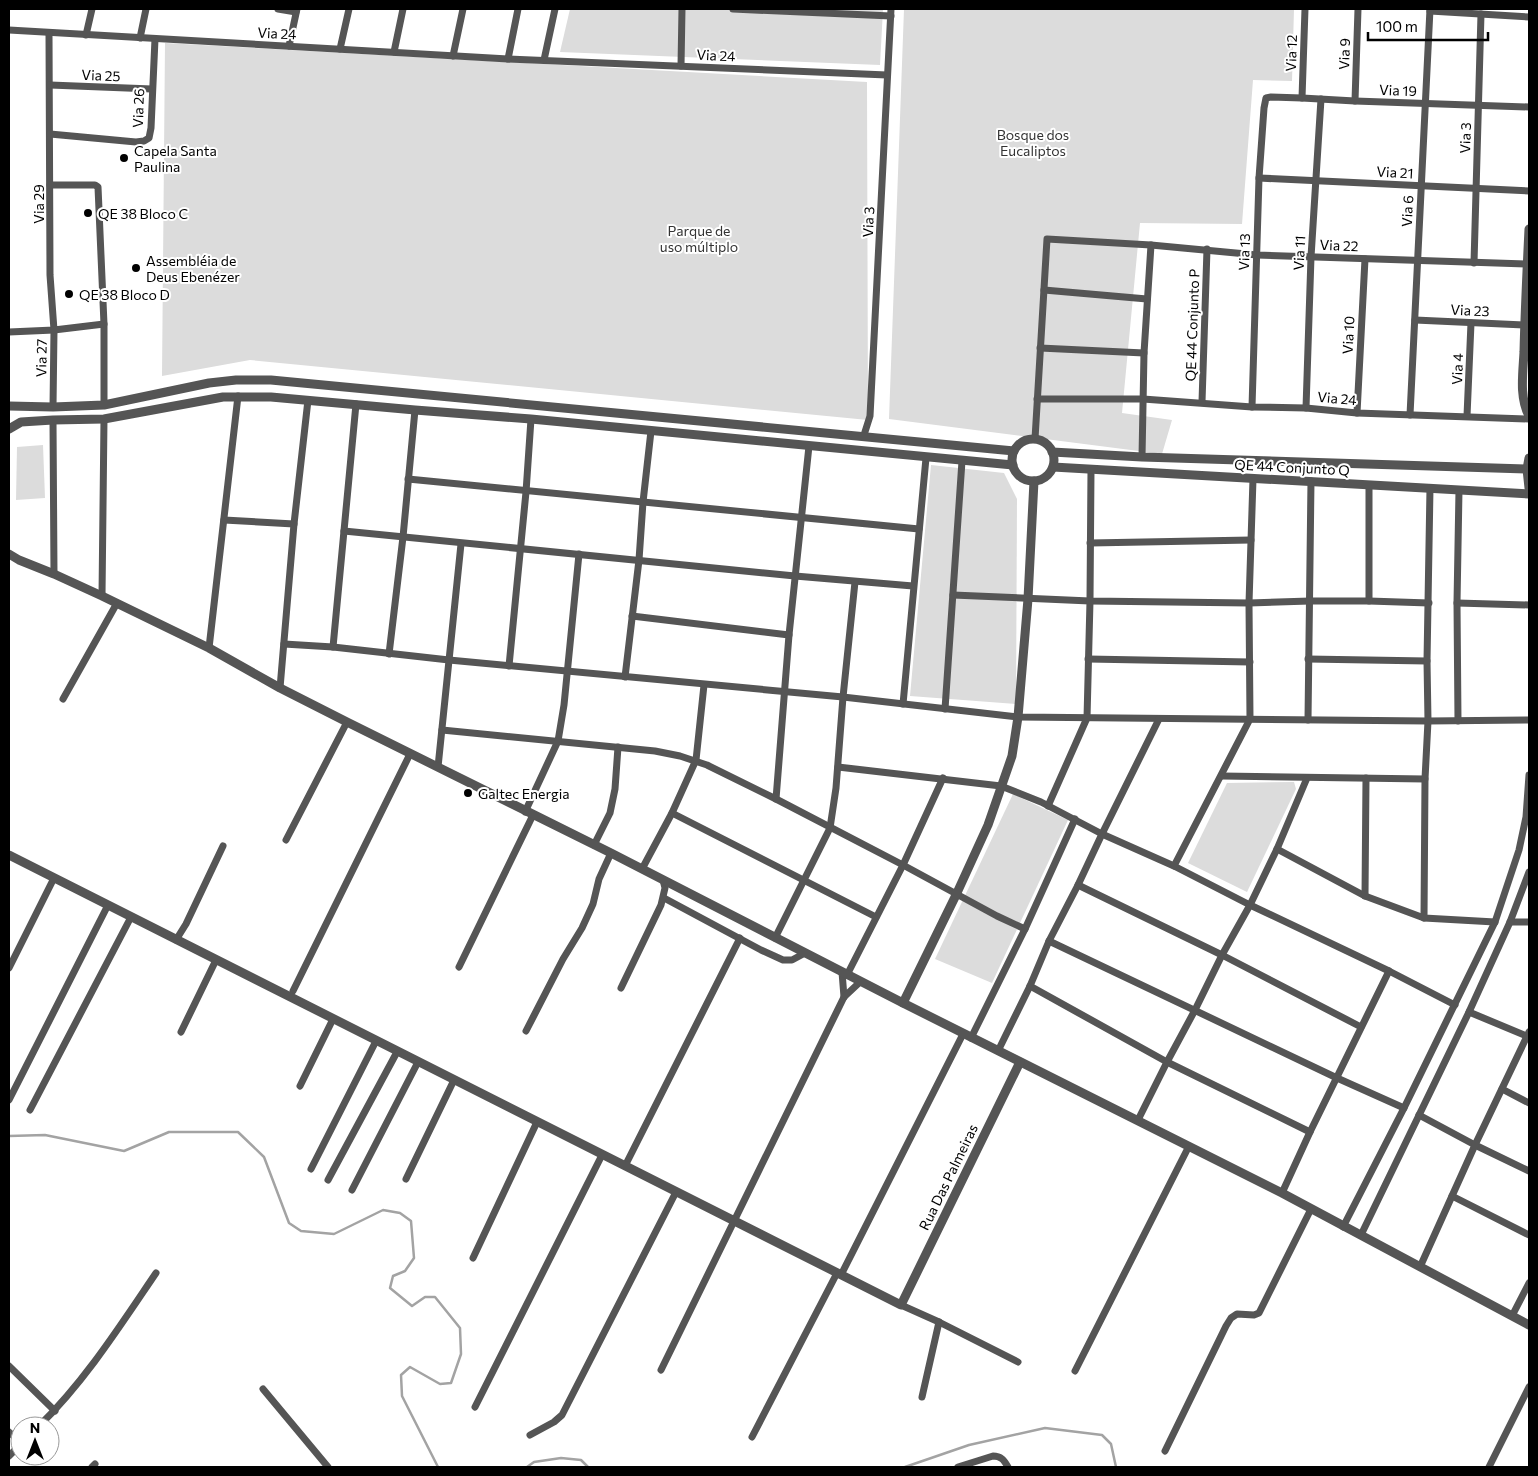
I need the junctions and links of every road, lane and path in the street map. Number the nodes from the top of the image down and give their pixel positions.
1 (92, 9) edge
2 (146, 9) edge
3 (278, 9) edge
4 (349, 9) edge
5 (403, 9) edge
6 (464, 9) edge
7 (518, 9) edge
8 (555, 9) edge
9 (682, 9) edge
10 (733, 9) edge
11 (743, 9) edge
12 (1305, 9) edge
13 (1358, 9) edge
14 (1430, 10) edge
15 (297, 11) edge
16 (832, 11) edge
17 (891, 12) edge
18 (1481, 14) junction
19 (1529, 17) edge
20 (9, 30) edge
21 (49, 33) junction
22 (86, 35) junction
23 (140, 38) junction
24 (155, 39) junction
25 (289, 46) junction
26 (340, 49) junction
27 (394, 52) junction
28 (453, 56) junction
29 (508, 59) junction
30 (544, 60) junction
31 (681, 66) junction
32 (888, 76) junction
33 (50, 85) junction
34 (152, 89) junction
35 (1266, 98) joint
36 (1302, 98) junction
37 (1321, 99) junction
38 (1355, 101) junction
39 (1426, 103) junction
40 (1479, 105) junction
41 (1529, 106) edge
42 (50, 134) junction
43 (1260, 178) junction
44 (1316, 181) junction
45 (50, 185) junction
46 (1421, 186) junction
47 (1476, 188) junction
48 (1529, 191) edge
49 (1529, 229) edge
50 (1151, 245) junction
51 (1207, 249) junction
52 (1257, 255) junction
53 (1311, 257) junction
54 (1365, 259) junction
55 (1418, 260) junction
56 (1474, 263) junction
57 (1527, 264) junction
58 (1044, 290) junction
59 (1147, 299) junction
60 (1415, 320) junction
61 (1471, 323) junction
62 (104, 324) junction
63 (1524, 325) junction
64 (54, 330) junction
65 (9, 332) edge
66 (1040, 348) junction
67 (1144, 354) junction
68 (175, 390) junction
69 (163, 393) junction
70 (238, 396) junction
71 (1037, 399) junction
72 (1143, 399) junction
73 (308, 400) junction
74 (1202, 402) junction
75 (179, 404) junction
76 (356, 404) junction
77 (104, 405) junction
78 (9, 406) edge
79 (1252, 406) junction
80 (53, 407) junction
81 (166, 408) junction
82 (1306, 408) junction
83 (415, 410) junction
84 (1357, 412) junction
85 (1410, 415) junction
86 (1467, 416) junction
87 (1529, 417) edge
88 (104, 419) junction
89 (531, 419) junction
90 (53, 420) junction
91 (730, 424) junction
92 (741, 425) junction
93 (9, 429) edge
94 (651, 431) junction
95 (864, 435) junction
96 (729, 438) junction
97 (740, 439) junction
98 (1035, 439) junction
99 (809, 446) junction
100 (1014, 451) junction
101 (1052, 452) junction
102 (1142, 457) junction
103 (926, 458) junction
104 (1529, 458) edge
105 (962, 461) junction
106 (1013, 466) junction
107 (1053, 467) junction
108 (1527, 469) junction
109 (1091, 470) junction
110 (1253, 479) junction
111 (408, 480) junction
112 (1034, 481) junction
113 (1311, 482) junction
114 (1369, 485) junction
115 (1430, 488) junction
116 (1529, 488) edge
117 (1459, 490) junction
118 (526, 492) junction
119 (1529, 494) edge
120 (642, 502) junction
121 (802, 517) junction
122 (224, 520) junction
123 (294, 524) junction
124 (919, 529) junction
125 (344, 531) junction
126 (403, 537) junction
127 (1251, 540) junction
128 (1090, 543) junction
129 (461, 544) junction
130 (520, 549) junction
131 (9, 554) edge
132 (579, 554) junction
133 (19, 560) junction
134 (639, 560) junction
135 (9, 563) edge
136 (54, 574) junction
137 (795, 576) junction
138 (855, 582) junction
139 (913, 586) junction
140 (952, 595) junction
141 (102, 596) junction
142 (1028, 599) junction
143 (1090, 601) junction
144 (1310, 601) junction
145 (1369, 601) junction
146 (117, 603) junction
147 (1250, 603) junction
148 (1429, 603) junction
149 (1457, 603) junction
150 (1529, 605) edge
151 (632, 616) junction
152 (789, 635) junction
153 (284, 644) junction
154 (333, 647) junction
155 (209, 648) junction
156 (389, 654) junction
157 (1088, 659) junction
158 (1308, 659) junction
159 (449, 660) junction
160 (1427, 661) junction
161 (1250, 662) junction
162 (509, 666) junction
163 (567, 671) junction
164 (625, 677) junction
165 (704, 685) junction
166 (280, 688) junction
167 (785, 693) junction
168 (843, 698) junction
169 (63, 699) dead end
170 (903, 704) junction
171 (945, 709) junction
172 (1018, 717) junction
173 (1087, 718) junction
174 (1159, 719) junction
175 (1250, 719) junction
176 (1308, 720) junction
177 (1529, 720) edge
178 (1428, 721) junction
179 (1458, 721) junction
180 (346, 722) junction
181 (442, 730) junction
182 (558, 741) junction
183 (618, 747) junction
184 (410, 754) junction
185 (696, 760) junction
186 (438, 767) junction
187 (838, 767) junction
188 (1529, 774) edge
189 (1222, 776) junction
190 (943, 778) junction
191 (1307, 778) junction
192 (1366, 778) junction
193 (1425, 779) junction
194 (1002, 786) junction
195 (776, 799) junction
196 (1048, 806) junction
197 (529, 813) junction
198 (672, 814) junction
199 (1075, 820) junction
200 (830, 828) junction
201 (1102, 834) junction
202 (286, 840) dead end
203 (594, 845) junction
204 (223, 846) dead end
205 (1277, 849) junction
206 (611, 853) junction
207 (9, 855) edge
208 (903, 865) junction
209 (1174, 866) junction
210 (642, 869) junction
211 (1529, 872) edge
212 (54, 878) junction
213 (663, 880) junction
214 (804, 881) junction
215 (1078, 885) junction
216 (956, 894) junction
217 (1365, 896) junction
218 (664, 898) junction
219 (108, 905) junction
220 (1250, 905) junction
221 (131, 917) junction
222 (876, 917) junction
223 (1424, 918) junction
224 (1495, 922) junction
225 (1510, 922) junction
226 (1529, 922) edge
227 (1024, 929) junction
228 (740, 938) junction
229 (775, 938) junction
230 (176, 940) junction
231 (1049, 941) junction
232 (804, 954) junction
233 (1222, 955) junction
234 (216, 960) junction
235 (459, 967) dead end
236 (9, 968) edge
237 (1389, 971) junction
238 (845, 974) junction
239 (860, 982) junction
240 (1030, 986) junction
241 (621, 988) dead end
242 (293, 991) dead end
243 (844, 997) junction
244 (903, 1004) junction
245 (1455, 1005) junction
246 (1195, 1010) junction
247 (1468, 1012) junction
248 (333, 1019) junction
249 (1361, 1027) junction
250 (526, 1031) dead end
251 (181, 1032) dead end
252 (1529, 1035) edge
253 (967, 1036) junction
254 (376, 1041) junction
255 (998, 1051) junction
256 (397, 1052) junction
257 (418, 1062) junction
258 (1020, 1062) junction
259 (1167, 1062) junction
260 (1423, 1069) junction
261 (1336, 1078) junction
262 (1437, 1078) junction
263 (454, 1080) junction
264 (300, 1086) dead end
265 (1502, 1089) junction
266 (9, 1100) edge
267 (1529, 1103) edge
268 (1404, 1108) junction
269 (30, 1110) dead end
270 (1419, 1115) junction
271 (1138, 1120) junction
272 (537, 1122) junction
273 (1310, 1132) junction
274 (1475, 1145) junction
275 (1189, 1146) junction
276 (602, 1154) junction
277 (625, 1166) junction
278 (311, 1168) dead end
279 (1529, 1171) edge
280 (406, 1179) dead end
281 (328, 1180) dead end
282 (352, 1190) dead end
283 (676, 1192) junction
284 (1282, 1193) junction
285 (1452, 1196) junction
286 (1311, 1209) junction
287 (734, 1221) junction
288 (1343, 1227) junction
289 (1361, 1235) junction
290 (1529, 1235) edge
291 (473, 1258) dead end
292 (1420, 1267) junction
293 (156, 1274) dead end
294 (839, 1274) junction
295 (1529, 1283) edge
296 (901, 1305) junction
297 (1512, 1316) junction
298 (939, 1322) junction
299 (1529, 1325) edge
300 (1018, 1362) dead end
301 (9, 1366) edge
302 (661, 1370) dead end
303 (1074, 1371) dead end
304 (1529, 1387) edge
305 (263, 1389) dead end
306 (922, 1397) dead end
307 (475, 1407) dead end
308 (55, 1411) junction
309 (50, 1416) edge
310 (530, 1435) dead end
311 (752, 1438) dead end
312 (1165, 1451) dead end
313 (328, 1467) edge
314 (958, 1467) edge
315 (1008, 1467) edge
316 (1489, 1467) edge

1 - 22 street
2 - 23 street
3 - 15 street
4 - 26 street
5 - 27 street
6 - 28 street
7 - 29 street
8 - 30 street
9 - 31 street
10 - 11 street
11 - 16 street
12 - 36 street, Via 12
13 - 38 street, Via 9
14 - 18 street
14 - 39 street, Via 6
15 - 25 street
16 - 17 street
17 - 32 street, Via 3
18 - 19 street
18 - 40 street, Via 3
20 - 21 street, Via 24
21 - 22 street, Via 24
21 - 33 street, Via 29
22 - 23 street, Via 24
23 - 24 street, Via 24
24 - 25 street, Via 24
24 - 34 street, Via 26
25 - 26 street, Via 24
26 - 27 street, Via 24
27 - 28 street, Via 24
28 - 29 street, Via 24
29 - 30 street, Via 24
30 - 31 street, Via 24
31 - 32 street, Via 24
32 - 95 street, Via 3
33 - 34 street, Via 25
33 - 42 street, Via 29
34 - 42 street, Via 26
35 - 36 street, Via 19
35 - 43 street, Via 13
36 - 37 street, Via 19
37 - 38 street, Via 19
37 - 44 street, Via 11
38 - 39 street, Via 19
39 - 40 street, Via 19
39 - 46 street, Via 6
40 - 41 street, Via 19
40 - 47 street, Via 3
42 - 45 street, Via 29
43 - 44 street, Via 21
43 - 52 street, Via 13
44 - 46 street, Via 21
44 - 53 street, Via 11
45 - 62 street
45 - 64 street, Via 29
46 - 47 street, Via 21
46 - 55 street, Via 6
47 - 48 street, Via 21
47 - 56 street, Via 3
49 - 57 street
50 - 51 street, Via 22
50 - 58 street, Via 22
50 - 59 street
51 - 52 street, Via 22
51 - 74 street, QE 44 Conjunto P
52 - 53 street, Via 22
52 - 79 street, Via 13
53 - 54 street, Via 22
53 - 82 street, Via 11
54 - 55 street, Via 22
54 - 84 street, Via 10
55 - 56 street, Via 22
55 - 60 street, Via 6
56 - 57 street, Via 22
57 - 63 street
58 - 59 street
58 - 66 street
59 - 67 street
60 - 61 street, Via 23
60 - 85 street, Via 6
61 - 63 street, Via 23
61 - 86 street, Via 4
62 - 64 street, Via 27
62 - 77 street
63 - 87 street
64 - 65 street
64 - 80 street, Via 27
66 - 67 street
66 - 71 street
67 - 72 street
68 - 69 street
68 - 75 street
68 - 91 street
69 - 77 street
69 - 81 street
70 - 73 street
70 - 75 street
70 - 122 street
71 - 72 street, Via 24
71 - 98 street
72 - 74 street, Via 24
72 - 102 street
73 - 76 street
73 - 123 street
74 - 79 street, Via 24
75 - 81 street
76 - 83 street
76 - 125 street
77 - 80 street
78 - 80 street
79 - 82 street, Via 24
81 - 88 street
82 - 84 street, Via 24
83 - 89 street
83 - 111 street
84 - 85 street, Via 24
85 - 86 street, Via 24
86 - 87 street, Via 24
88 - 90 street
88 - 141 street
89 - 94 street
89 - 118 street
90 - 93 street
90 - 136 street
91 - 92 street
91 - 96 street
92 - 95 street
92 - 97 street
94 - 96 street
94 - 120 street
95 - 100 street
96 - 97 street
97 - 99 street
98 - 100 street
98 - 101 street
99 - 103 street
99 - 121 street
100 - 106 street
101 - 102 street, QE 44 Conjunto Q
101 - 107 street
102 - 108 street, QE 44 Conjunto Q
103 - 105 street
103 - 124 street
104 - 108 street
105 - 106 street
105 - 140 street
106 - 112 street
107 - 109 street, QE 44 Conjunto Q
107 - 112 street
108 - 116 street
109 - 110 street, QE 44 Conjunto Q
109 - 128 street
110 - 113 street, QE 44 Conjunto Q
110 - 127 street
111 - 118 street
111 - 126 street
112 - 142 street
113 - 114 street, QE 44 Conjunto Q
113 - 144 street
114 - 115 street, QE 44 Conjunto Q
114 - 145 street
115 - 117 street, QE 44 Conjunto Q
115 - 148 street
117 - 119 street, QE 44 Conjunto Q
117 - 149 street
118 - 120 street
118 - 130 street
120 - 121 street
120 - 134 street
121 - 124 street
121 - 137 street
122 - 123 street
122 - 155 street
123 - 153 street
124 - 139 street
125 - 126 street
125 - 154 street
126 - 129 street
126 - 156 street
127 - 128 street
127 - 147 street
128 - 143 street
129 - 130 street
129 - 159 street
130 - 132 street
130 - 162 street
131 - 133 street
132 - 134 street
132 - 163 street
133 - 135 street
133 - 136 street
134 - 137 street
134 - 151 street
136 - 141 street
137 - 138 street
137 - 152 street
138 - 139 street
138 - 168 street
139 - 170 street
140 - 142 street
140 - 171 street
141 - 146 street
142 - 143 street
142 - 172 street
143 - 147 street
143 - 157 street
144 - 145 street
144 - 147 street
144 - 158 street
145 - 148 street
146 - 155 street
146 - 169 street
147 - 161 street
148 - 160 street
149 - 150 street
149 - 179 street
151 - 152 street
151 - 164 street
152 - 167 street
153 - 154 street
153 - 166 street
154 - 156 street
155 - 166 street
156 - 159 street
157 - 161 street
157 - 173 street
158 - 160 street
158 - 176 street
159 - 162 street
159 - 181 street
160 - 178 street
161 - 175 street
162 - 163 street
163 - 164 street
163 - 182 street
164 - 165 street
165 - 167 street
165 - 185 street
166 - 180 street
167 - 168 street
167 - 195 street
168 - 170 street
168 - 187 street
170 - 171 street
171 - 172 street
172 - 173 street
172 - 194 street
173 - 174 street
173 - 196 street
174 - 175 street
174 - 201 street
175 - 176 street
175 - 189 street
176 - 178 street
177 - 179 street
178 - 179 street
178 - 193 street
180 - 184 street
180 - 202 street
181 - 182 street
181 - 186 street
182 - 183 street
182 - 197 street
183 - 185 street
183 - 203 street
184 - 186 street
184 - 242 street
185 - 195 street
185 - 198 street
186 - 197 street
187 - 190 street
187 - 200 street
188 - 224 street
189 - 191 street
189 - 209 street
190 - 194 street
190 - 208 street
191 - 192 street
191 - 205 street
192 - 193 street
192 - 217 street
193 - 223 street
194 - 196 street
194 - 216 street
195 - 200 street
196 - 199 street
197 - 203 street
197 - 235 street
198 - 210 street
198 - 214 street
199 - 201 street
199 - 227 street
200 - 208 street
200 - 214 street
201 - 209 street
201 - 215 street
203 - 206 street
204 - 230 street
205 - 217 street
205 - 220 street
206 - 210 street
206 - 250 street
207 - 212 street
208 - 216 street
208 - 222 street
209 - 220 street
210 - 213 street
211 - 225 street
212 - 219 street
212 - 236 street
213 - 218 street
213 - 229 street
214 - 222 street
214 - 229 street
215 - 231 street
215 - 233 street
216 - 227 street
216 - 244 street
217 - 223 street
218 - 228 street
218 - 241 street
219 - 221 street
219 - 266 street
220 - 233 street
220 - 237 street
221 - 230 street
221 - 269 street
222 - 238 street
223 - 224 street
224 - 245 street
225 - 226 street
225 - 247 street
227 - 253 street
228 - 232 street
228 - 277 street
229 - 232 street
230 - 234 street
231 - 240 street
231 - 246 street
232 - 238 street
233 - 246 street
233 - 249 street
234 - 248 street
234 - 251 street
237 - 245 street
237 - 249 street
238 - 239 street
238 - 243 street
239 - 243 street
239 - 244 street
240 - 255 street
240 - 259 street
243 - 287 street
244 - 253 street
245 - 260 street
246 - 259 street
246 - 261 street
247 - 252 street
247 - 262 street
248 - 254 street
248 - 264 street
249 - 261 street
252 - 265 street
253 - 255 street
253 - 294 street
254 - 256 street
254 - 278 street
255 - 258 street
256 - 257 street
256 - 281 street
257 - 263 street
257 - 282 street
258 - 271 street
258 - 296 street, Rua Das Palmeiras
259 - 271 street
259 - 273 street
260 - 262 street
260 - 268 street
261 - 268 street
261 - 273 street
262 - 270 street
263 - 272 street
263 - 280 street
265 - 267 street
265 - 274 street
268 - 288 street
270 - 274 street
270 - 289 street
271 - 275 street
272 - 276 street
272 - 291 street
273 - 284 street
274 - 279 street
274 - 285 street
275 - 284 street
275 - 303 street
276 - 277 street
276 - 307 street
277 - 283 street
283 - 287 street
283 - 310 street
284 - 286 street
285 - 290 street
285 - 292 street
286 - 288 street
286 - 312 street
287 - 294 street
287 - 302 street
288 - 289 street
289 - 292 street
292 - 297 street
293 - 308 street
294 - 296 street
294 - 311 street
295 - 297 street
296 - 298 street
297 - 299 street
298 - 300 street
298 - 306 street
301 - 308 street
304 - 316 street
305 - 313 street
308 - 309 street
314 - 315 street

